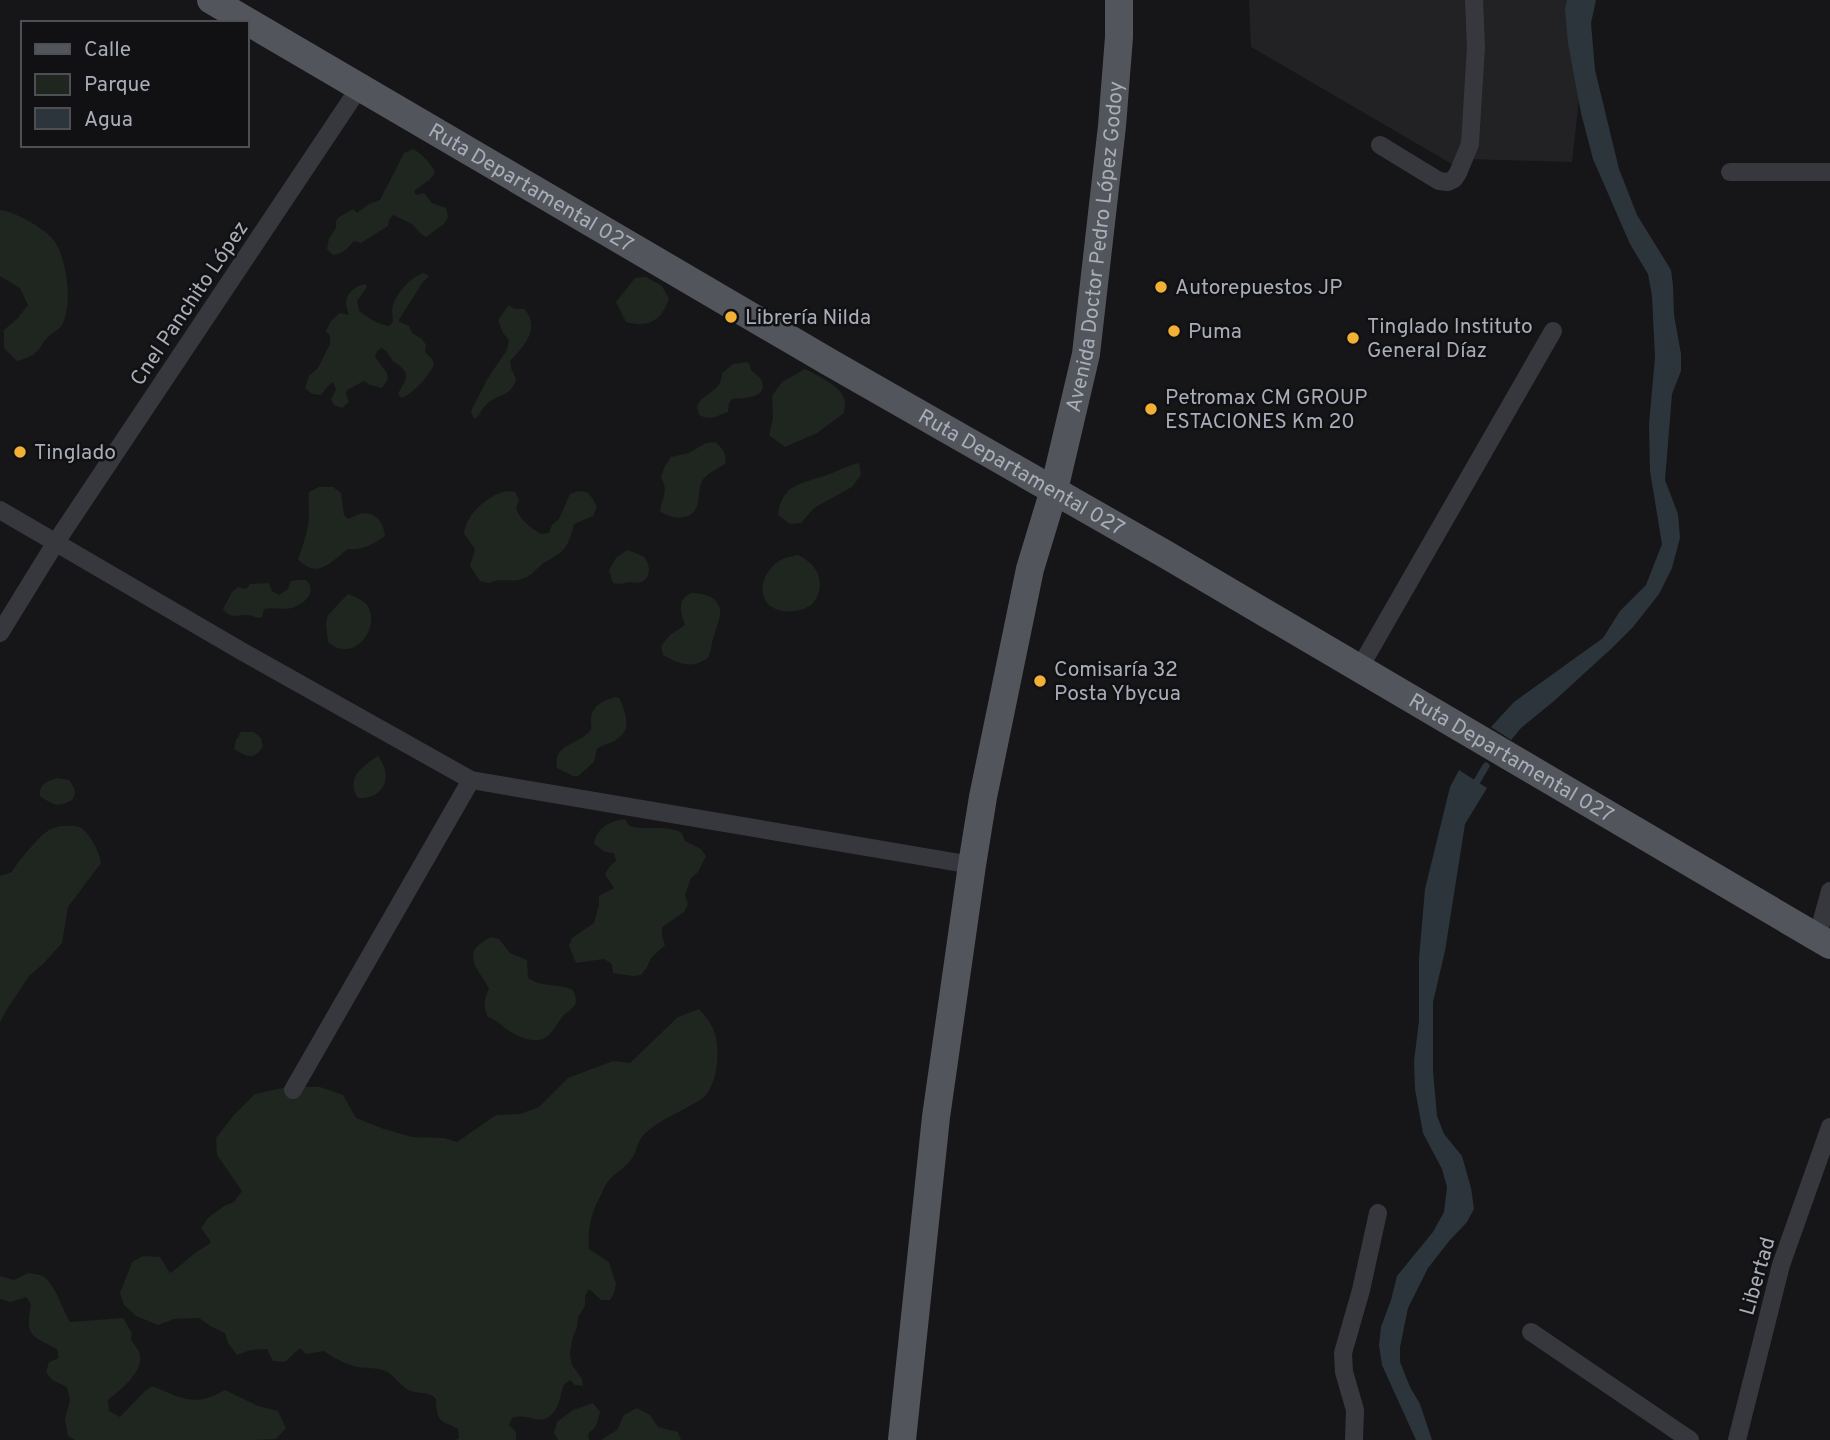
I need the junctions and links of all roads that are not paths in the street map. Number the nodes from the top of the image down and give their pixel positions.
1 (211, 0) edge
2 (1119, 0) edge
3 (1474, 0) edge
4 (246, 21) edge
5 (248, 22) edge
6 (359, 88) junction
7 (1380, 145) dead end
8 (1730, 172) dead end
9 (1830, 172) edge
10 (1553, 331) dead end
11 (1054, 490) junction
12 (0, 510) edge
13 (56, 542) junction
14 (0, 633) edge
15 (1359, 669) junction
16 (471, 780) junction
17 (971, 865) junction
18 (1830, 891) edge
19 (1824, 941) edge
20 (293, 1090) dead end
21 (1830, 1126) edge
22 (1378, 1213) dead end
23 (1531, 1332) dead end
24 (902, 1440) edge
25 (1354, 1440) edge
26 (1690, 1440) edge
27 (1737, 1440) edge

1 - 4 main road, Ruta Departamental 027
2 - 11 main road, Avenida Doctor Pedro López Godoy
3 - 7 street
5 - 6 main road, Ruta Departamental 027
6 - 11 main road, Ruta Departamental 027
6 - 13 street, Cnel Panchito López
8 - 9 street
10 - 15 street
11 - 15 main road, Ruta Departamental 027
11 - 17 main road, Avenida Doctor Pedro López Godoy
12 - 13 street
13 - 14 street, Cnel Panchito López
13 - 16 street
15 - 19 main road, Ruta Departamental 027
16 - 17 street
16 - 20 street
17 - 24 main road, Avenida Doctor Pedro López Godoy
18 - 19 street
21 - 27 street, Libertad
22 - 25 street
23 - 26 street

